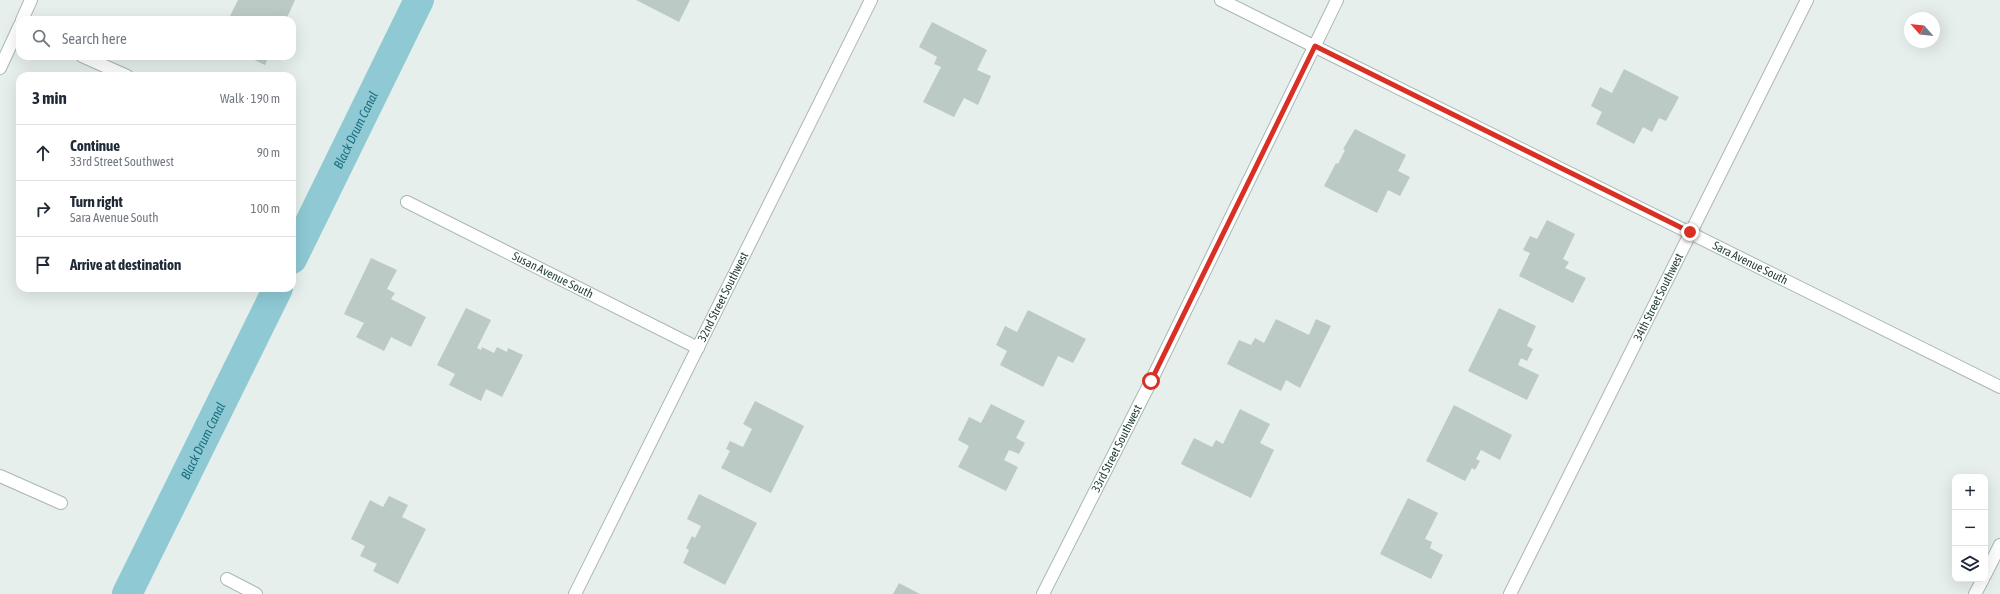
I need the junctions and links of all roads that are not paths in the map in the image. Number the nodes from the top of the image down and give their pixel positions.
1 (31, 0) edge
2 (871, 0) edge
3 (1222, 0) edge
4 (1338, 0) edge
5 (1807, 0) edge
6 (24, 16) edge
7 (16, 34) edge
8 (1315, 46) junction
9 (91, 60) edge
10 (0, 68) edge
11 (118, 72) edge
12 (407, 202) dead end
13 (1690, 232) junction
14 (698, 348) junction
15 (2000, 387) edge
16 (0, 476) edge
17 (61, 503) dead end
18 (2000, 545) edge
19 (1988, 569) edge
20 (227, 579) dead end
21 (1981, 582) edge
22 (256, 594) edge
23 (575, 594) edge
24 (1043, 594) edge
25 (1510, 594) edge
26 (1975, 594) edge

1 - 6 street
2 - 14 street, 32nd Street Southwest
3 - 8 street, Sara Avenue South
4 - 8 street, 33rd Street Southwest
5 - 13 street, 34th Street Southwest
7 - 10 street
8 - 13 street, Sara Avenue South
8 - 24 street, 33rd Street Southwest
9 - 11 street
12 - 14 street, Susan Avenue South
13 - 15 street, Sara Avenue South
13 - 25 street, 34th Street Southwest
14 - 23 street, 32nd Street Southwest
16 - 17 street
18 - 19 street
20 - 22 street
21 - 26 street

